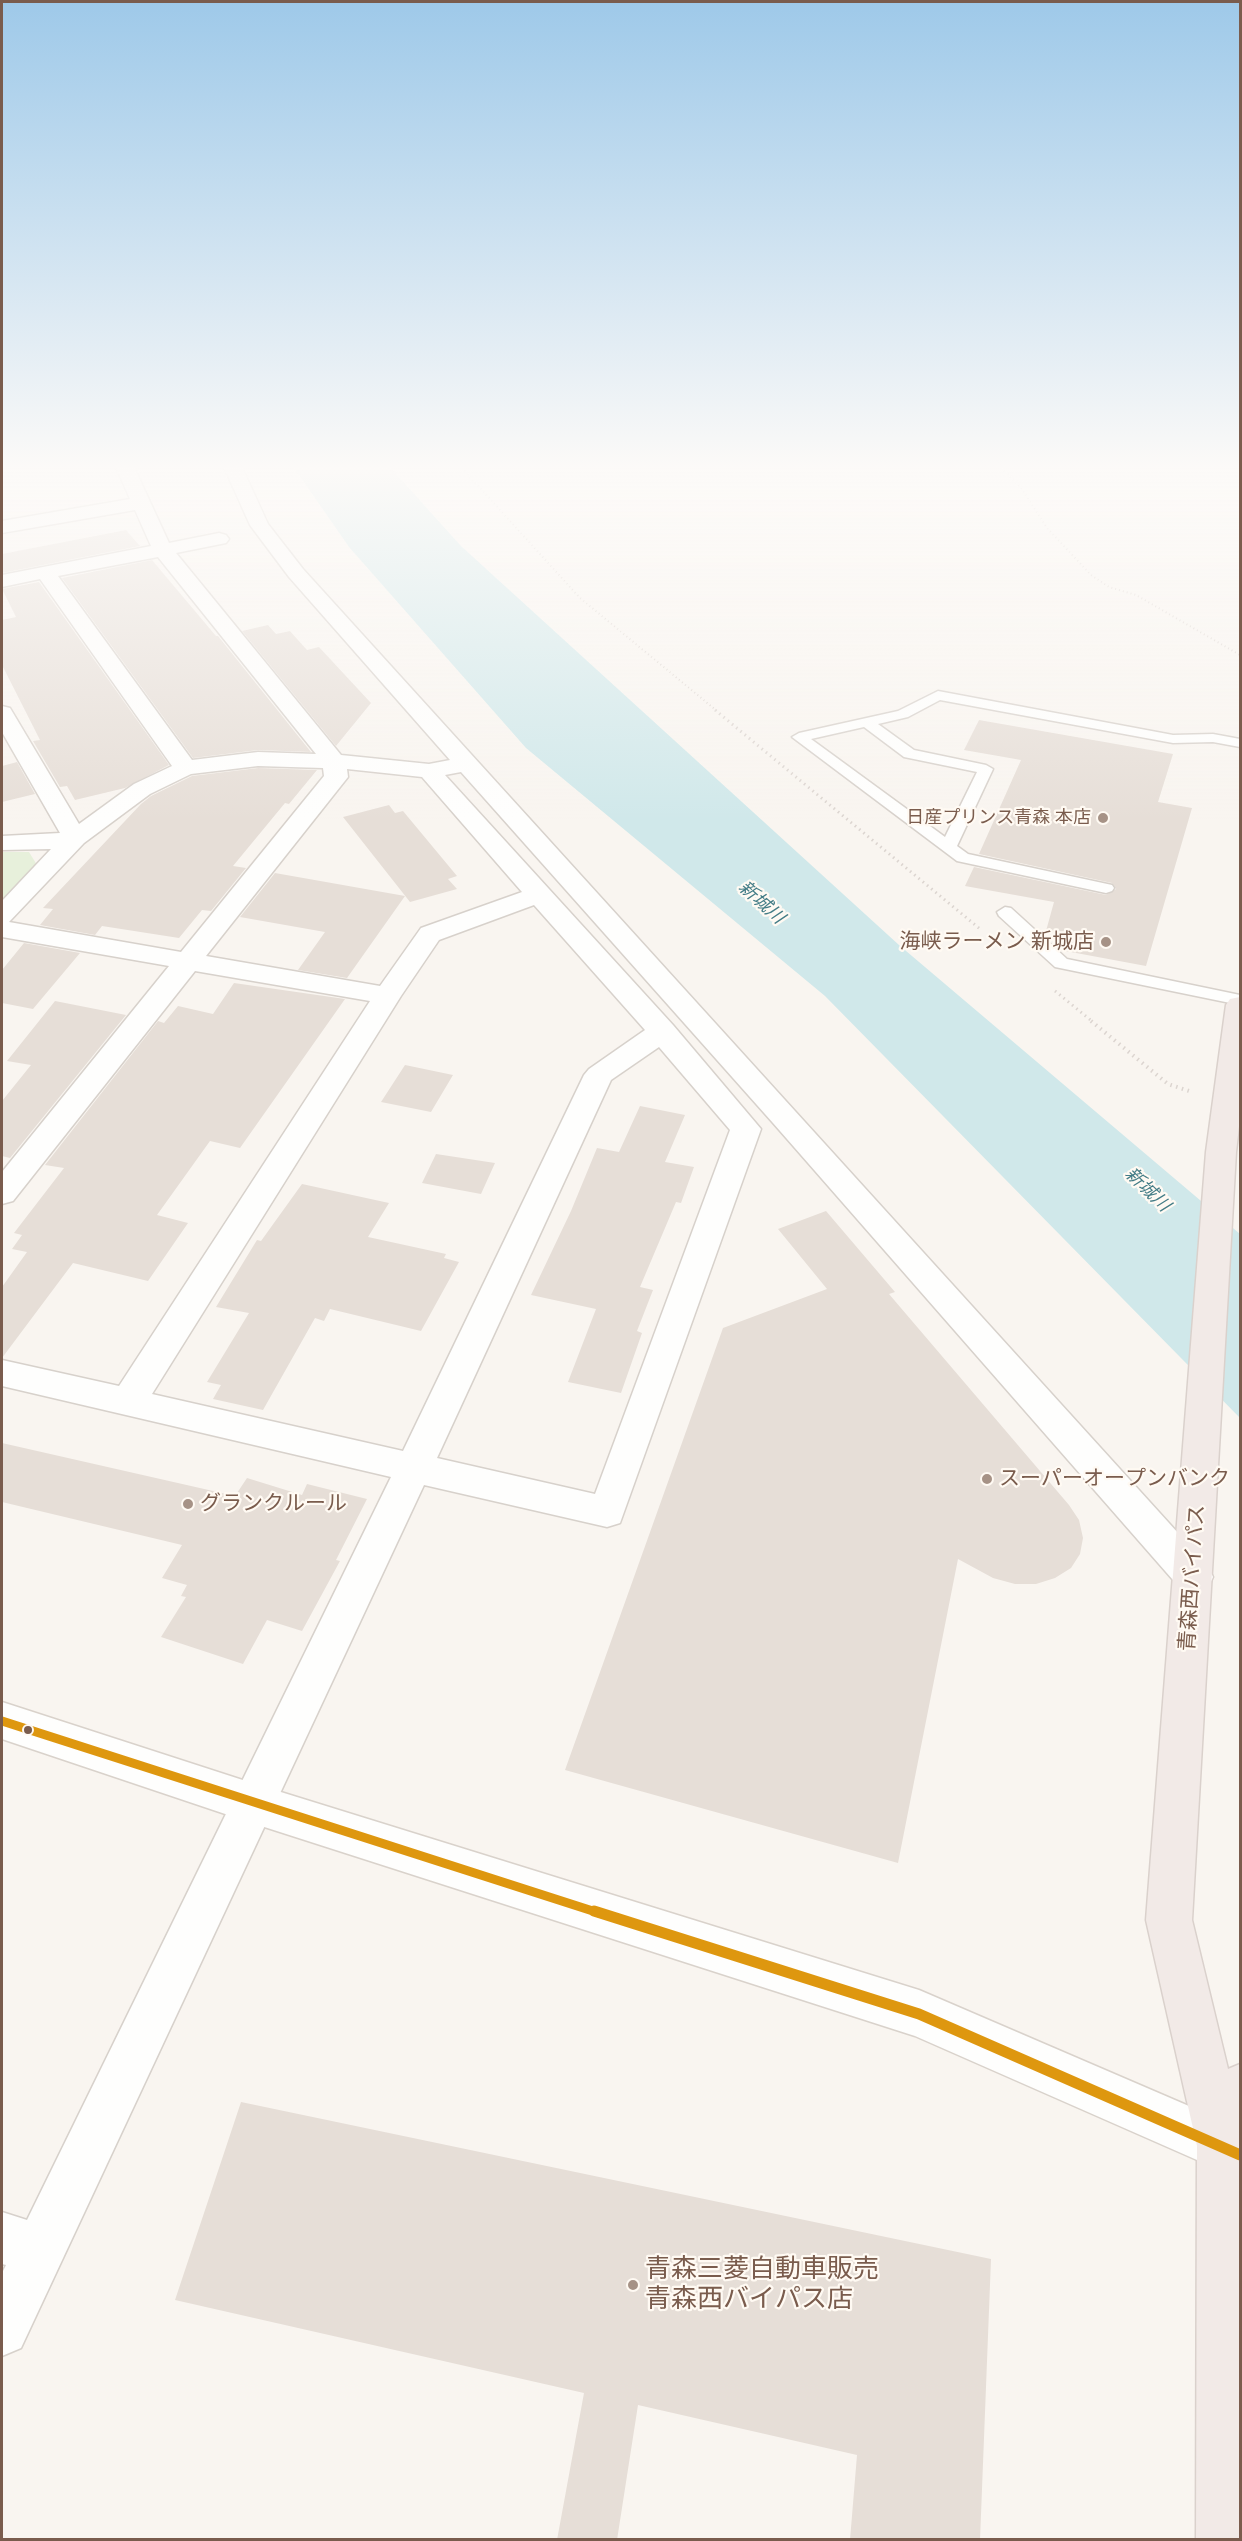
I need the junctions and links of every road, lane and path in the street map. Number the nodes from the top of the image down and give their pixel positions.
1 (53, 584) edge
2 (190, 584) edge
3 (305, 584) edge
4 (567, 584) edge
5 (1104, 584) edge
6 (1240, 655) edge
7 (2, 713) edge
8 (866, 722) junction
9 (1240, 743) edge
10 (334, 761) junction
11 (466, 764) junction
12 (186, 768) junction
13 (429, 771) junction
14 (75, 838) junction
15 (2, 843) edge
16 (948, 847) junction
17 (1106, 888) dead end
18 (537, 895) junction
19 (1005, 912) dead end
20 (2, 915) edge
21 (2, 929) edge
22 (984, 932) dead end
23 (186, 962) junction
24 (1049, 986) dead end
25 (387, 996) junction
26 (1240, 1000) edge
27 (1240, 1005) edge
28 (663, 1031) junction
29 (1226, 1102) junction
30 (2, 1193) edge
31 (2, 1373) edge
32 (128, 1402) junction
33 (412, 1467) junction
34 (1194, 1562) junction
35 (2, 1721) edge
36 (255, 1804) junction
37 (1240, 2088) edge
38 (1231, 2151) edge
39 (20, 2244) edge
40 (2, 2329) edge
41 (1225, 2540) edge

1 - 12 street
2 - 10 street
3 - 11 street
4 - 22 path
5 - 6 path
7 - 14 street
8 - 9 lane
8 - 16 lane
8 - 16 lane
10 - 12 street
10 - 13 street
10 - 23 street
11 - 13 street
11 - 34 street
12 - 14 street
13 - 18 street
14 - 15 street
14 - 20 street
16 - 17 lane
18 - 25 street
18 - 28 street
19 - 26 lane
21 - 23 street
23 - 25 street
23 - 30 street
24 - 29 path
25 - 32 street
27 - 29 highway, 青森西バイパス
28 - 33 street
28 - 33 street
29 - 34 highway, 青森西バイパス
31 - 32 street
32 - 33 street
33 - 36 street
34 - 38 highway, 青森西バイパス
35 - 36 street
36 - 38 street
36 - 39 street
37 - 38 highway, 青森西バイパス
38 - 41 highway, 青森西バイパス
39 - 40 street

